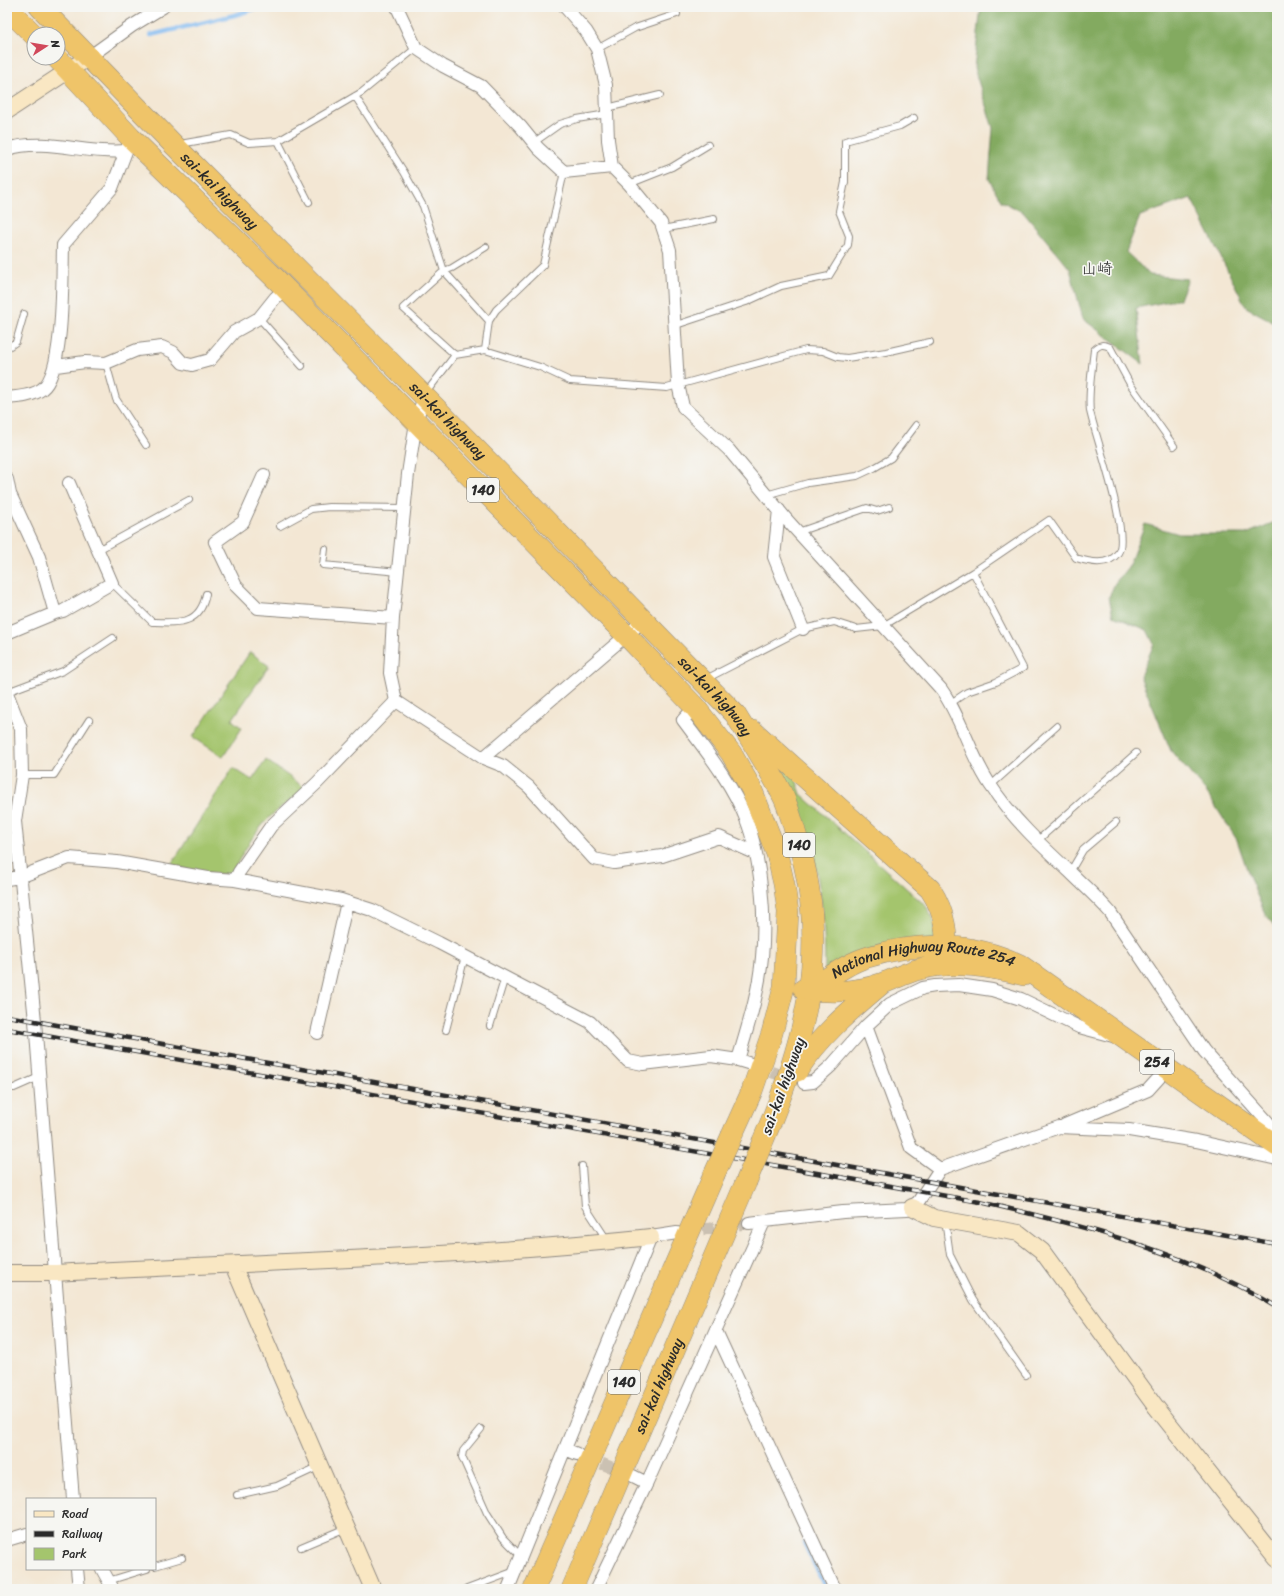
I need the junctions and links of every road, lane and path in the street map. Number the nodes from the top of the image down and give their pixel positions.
1 (40, 7) edge
2 (163, 7) edge
3 (397, 7) edge
4 (565, 7) edge
5 (7, 8) edge
6 (678, 14) dead end
7 (26, 27) edge
8 (416, 48) junction
9 (597, 49) junction
10 (89, 57) junction
11 (66, 64) edge
12 (62, 66) edge
13 (64, 66) edge
14 (660, 95) dead end
15 (355, 96) junction
16 (7, 111) edge
17 (607, 111) junction
18 (914, 118) dead end
19 (278, 141) junction
20 (533, 143) junction
21 (129, 145) junction
22 (174, 145) junction
23 (708, 145) dead end
24 (7, 148) edge
25 (612, 167) junction
26 (564, 172) junction
27 (629, 184) junction
28 (309, 202) dead end
29 (714, 220) dead end
30 (663, 229) junction
31 (486, 247) dead end
32 (444, 271) junction
33 (285, 289) junction
34 (24, 314) dead end
35 (259, 318) junction
36 (489, 321) junction
37 (676, 325) junction
38 (930, 342) dead end
39 (7, 348) edge
40 (485, 350) junction
41 (455, 355) junction
42 (106, 363) junction
43 (56, 366) junction
44 (302, 366) dead end
45 (678, 384) junction
46 (424, 396) junction
47 (7, 398) edge
48 (416, 422) junction
49 (916, 425) dead end
50 (146, 445) dead end
51 (1174, 446) dead end
52 (264, 475) dead end
53 (7, 479) edge
54 (69, 483) dead end
55 (766, 495) junction
56 (189, 500) dead end
57 (889, 507) dead end
58 (404, 508) junction
59 (779, 510) junction
60 (280, 526) dead end
61 (798, 532) junction
62 (325, 549) dead end
63 (98, 550) junction
64 (399, 572) junction
65 (973, 572) junction
66 (112, 583) junction
67 (206, 594) dead end
68 (55, 613) junction
69 (393, 618) junction
70 (643, 621) junction
71 (883, 626) junction
72 (803, 628) junction
73 (7, 633) edge
74 (627, 636) junction
75 (113, 638) dead end
76 (702, 681) junction
77 (7, 692) edge
78 (396, 701) junction
79 (951, 703) junction
80 (735, 714) junction
81 (89, 720) dead end
82 (1057, 726) dead end
83 (1136, 753) dead end
84 (483, 758) junction
85 (723, 758) junction
86 (22, 775) junction
87 (990, 786) junction
88 (1116, 822) dead end
89 (1037, 841) junction
90 (755, 853) junction
91 (1070, 872) junction
92 (20, 877) junction
93 (7, 879) edge
94 (235, 880) junction
95 (347, 902) junction
96 (946, 955) junction
97 (465, 956) junction
98 (505, 977) junction
99 (882, 983) junction
100 (784, 987) junction
101 (809, 990) junction
102 (490, 1026) dead end
103 (866, 1026) junction
104 (446, 1030) dead end
105 (317, 1033) dead end
106 (1123, 1039) junction
107 (738, 1060) junction
108 (751, 1064) tunnel mouth
109 (1167, 1069) junction
110 (38, 1077) junction
111 (804, 1084) dead end
112 (7, 1088) edge
113 (784, 1093) junction
114 (1059, 1127) junction
115 (1274, 1136) edge
116 (1277, 1159) edge
117 (582, 1166) dead end
118 (940, 1169) junction
119 (912, 1207) junction
120 (945, 1220) junction
121 (764, 1222) junction
122 (749, 1224) tunnel mouth
123 (677, 1233) tunnel mouth
124 (651, 1237) junction
125 (608, 1241) junction
126 (233, 1265) junction
127 (7, 1273) edge
128 (56, 1273) junction
129 (716, 1331) junction
130 (1026, 1375) dead end
131 (481, 1429) dead end
132 (565, 1449) junction
133 (577, 1454) tunnel mouth
134 (320, 1466) junction
135 (633, 1476) tunnel mouth
136 (647, 1483) junction
137 (237, 1495) dead end
138 (73, 1498) edge
139 (346, 1528) junction
140 (26, 1534) edge
141 (7, 1540) edge
142 (302, 1547) dead end
143 (521, 1556) junction
144 (182, 1558) dead end
145 (1277, 1559) edge
146 (156, 1566) edge
147 (77, 1570) edge
148 (103, 1570) edge
149 (144, 1570) edge
150 (516, 1570) junction
151 (111, 1585) edge
152 (79, 1589) edge
153 (372, 1589) edge
154 (468, 1589) edge
155 (508, 1589) edge
156 (534, 1589) edge
157 (572, 1589) edge
158 (596, 1589) edge
159 (835, 1589) edge

1 - 10 highway, sai-kai highway / 140
2 - 10 street
3 - 8 street
4 - 9 street
5 - 7 highway
6 - 9 lane
8 - 15 lane
8 - 20 street
9 - 17 street
10 - 11 street
10 - 22 highway, sai-kai highway / 140
12 - 16 street
13 - 21 highway, sai-kai highway / 140
14 - 17 lane
15 - 19 lane
15 - 32 lane
17 - 20 lane
17 - 25 street
18 - 37 lane
19 - 22 lane
19 - 28 lane
20 - 26 street
21 - 24 street
21 - 33 highway, sai-kai highway / 140
21 - 43 street
22 - 46 highway, sai-kai highway / 140
23 - 27 lane
25 - 26 street
25 - 27 street
26 - 36 lane
27 - 30 street
29 - 30 lane
30 - 37 street
31 - 32 lane
32 - 36 lane
32 - 41 lane
33 - 35 street
33 - 48 highway, sai-kai highway / 140
34 - 39 lane
35 - 42 street
35 - 44 lane
36 - 40 lane
37 - 45 street
38 - 45 lane
40 - 41 lane
40 - 45 lane
41 - 46 lane
42 - 43 street
42 - 50 lane
43 - 47 street
45 - 55 street
46 - 48 street
46 - 70 highway, sai-kai highway / 140
48 - 58 street
48 - 74 highway, sai-kai highway / 140
49 - 55 lane
51 - 65 lane
52 - 69 street
53 - 68 street
54 - 63 street
55 - 59 street
56 - 63 lane
57 - 61 lane
58 - 60 lane
58 - 64 street
59 - 61 street
59 - 72 street
61 - 71 street
62 - 64 lane
63 - 66 street
64 - 69 street
65 - 71 lane
65 - 79 lane
66 - 67 lane
66 - 68 street
68 - 73 street
69 - 78 street
70 - 74 street
70 - 76 highway, sai-kai highway / 140
71 - 72 lane
71 - 79 street
72 - 76 lane
74 - 84 street
74 - 85 highway, sai-kai highway / 140
75 - 77 lane
76 - 80 highway, sai-kai highway / 140
77 - 86 street
78 - 84 street
78 - 94 street
79 - 87 street
80 - 96 highway
80 - 101 highway, sai-kai highway / 140
81 - 86 lane
82 - 87 lane
83 - 89 lane
84 - 90 street
85 - 90 street
85 - 100 highway, sai-kai highway / 140
86 - 92 street
87 - 89 street
88 - 91 lane
89 - 91 street
90 - 107 street
91 - 115 street
92 - 93 street
92 - 94 street
92 - 110 street
94 - 95 street
95 - 97 street
95 - 105 street
96 - 99 highway, National Highway Route 254 / 254
96 - 101 highway, National Highway Route 254 / 254
96 - 106 highway, National Highway Route 254 / 254
97 - 98 street
97 - 104 lane
98 - 102 lane
98 - 107 street
99 - 101 highway, National Highway Route 254 / 254
99 - 113 highway
100 - 101 highway, National Highway Route 254 / 254
100 - 156 highway, sai-kai highway / 140, bridge
101 - 113 highway, sai-kai highway / 140
103 - 106 street
103 - 111 street
103 - 118 street
106 - 109 highway, National Highway Route 254 / 254
107 - 108 street
109 - 114 street
109 - 115 highway, National Highway Route 254 / 254
110 - 112 lane
110 - 128 street
113 - 157 highway, sai-kai highway / 140, bridge
114 - 116 street
114 - 118 street
117 - 125 lane
118 - 119 street
119 - 120 street
119 - 121 street
120 - 130 lane
120 - 145 street
121 - 122 street
121 - 129 street
123 - 124 street
124 - 125 street
124 - 132 street
125 - 126 street
126 - 128 street
126 - 134 street
127 - 128 street
128 - 138 street
129 - 136 street
129 - 159 street
131 - 143 lane
132 - 133 street
132 - 143 street
134 - 137 lane
134 - 139 street
135 - 136 street
136 - 158 street
139 - 142 lane
139 - 153 street
140 - 141 street
143 - 150 street
144 - 146 lane
147 - 152 street
148 - 151 street
149 - 151 lane
150 - 154 lane
150 - 155 street

